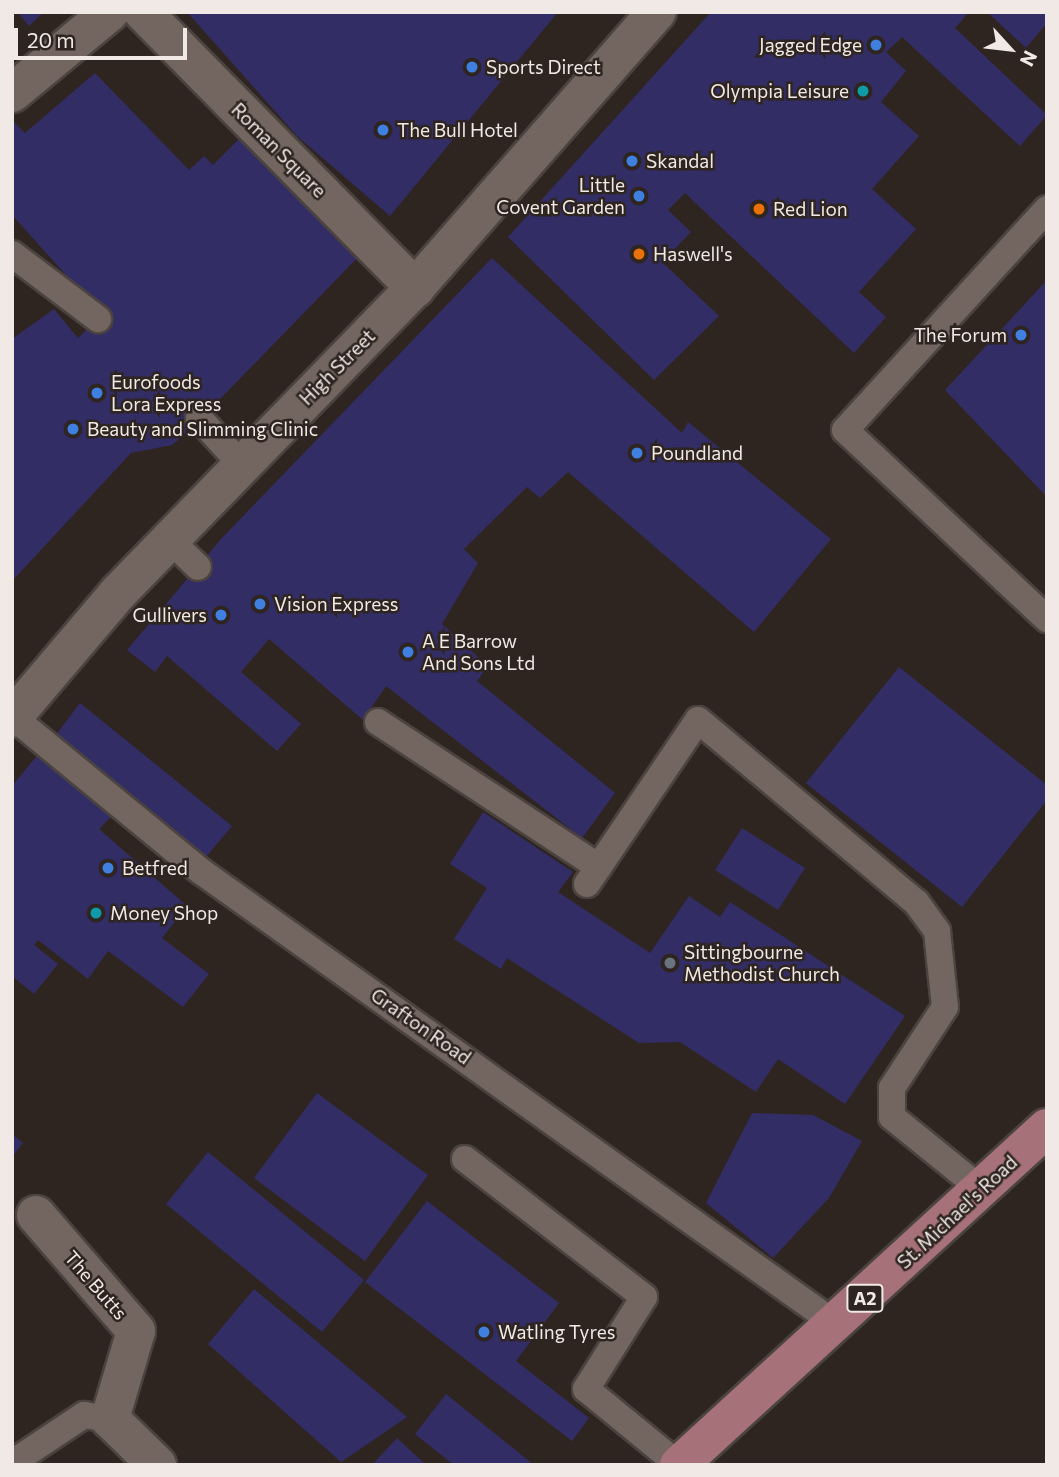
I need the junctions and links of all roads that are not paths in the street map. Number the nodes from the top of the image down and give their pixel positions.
1 (110, 12) edge
2 (143, 12) edge
3 (657, 12) edge
4 (12, 93) edge
5 (1047, 209) edge
6 (12, 254) edge
7 (415, 288) junction
8 (98, 319) dead end
9 (199, 418) dead end
10 (242, 465) junction
11 (169, 539) junction
12 (198, 567) dead end
13 (1047, 619) edge
14 (13, 718) edge
15 (378, 722) dead end
16 (1047, 1128) edge
17 (466, 1159) dead end
18 (981, 1189) junction
19 (36, 1215) dead end
20 (837, 1325) junction
21 (110, 1419) junction
22 (12, 1463) edge
23 (157, 1465) edge
24 (679, 1465) edge

1 - 4 street
2 - 7 street, Roman Square
3 - 7 street, High Street
5 - 13 lane
6 - 8 lane
7 - 10 street, High Street
9 - 10 lane
10 - 11 street, High Street
11 - 12 lane
11 - 14 street, High Street
14 - 20 lane, Grafton Road
15 - 18 lane
16 - 18 main road, St. Michael's Road / A2
17 - 24 lane
18 - 20 main road, St. Michael's Road / A2
19 - 21 street, The Butts
20 - 24 main road, St. Michael's Road / A2
21 - 22 lane
21 - 23 street

